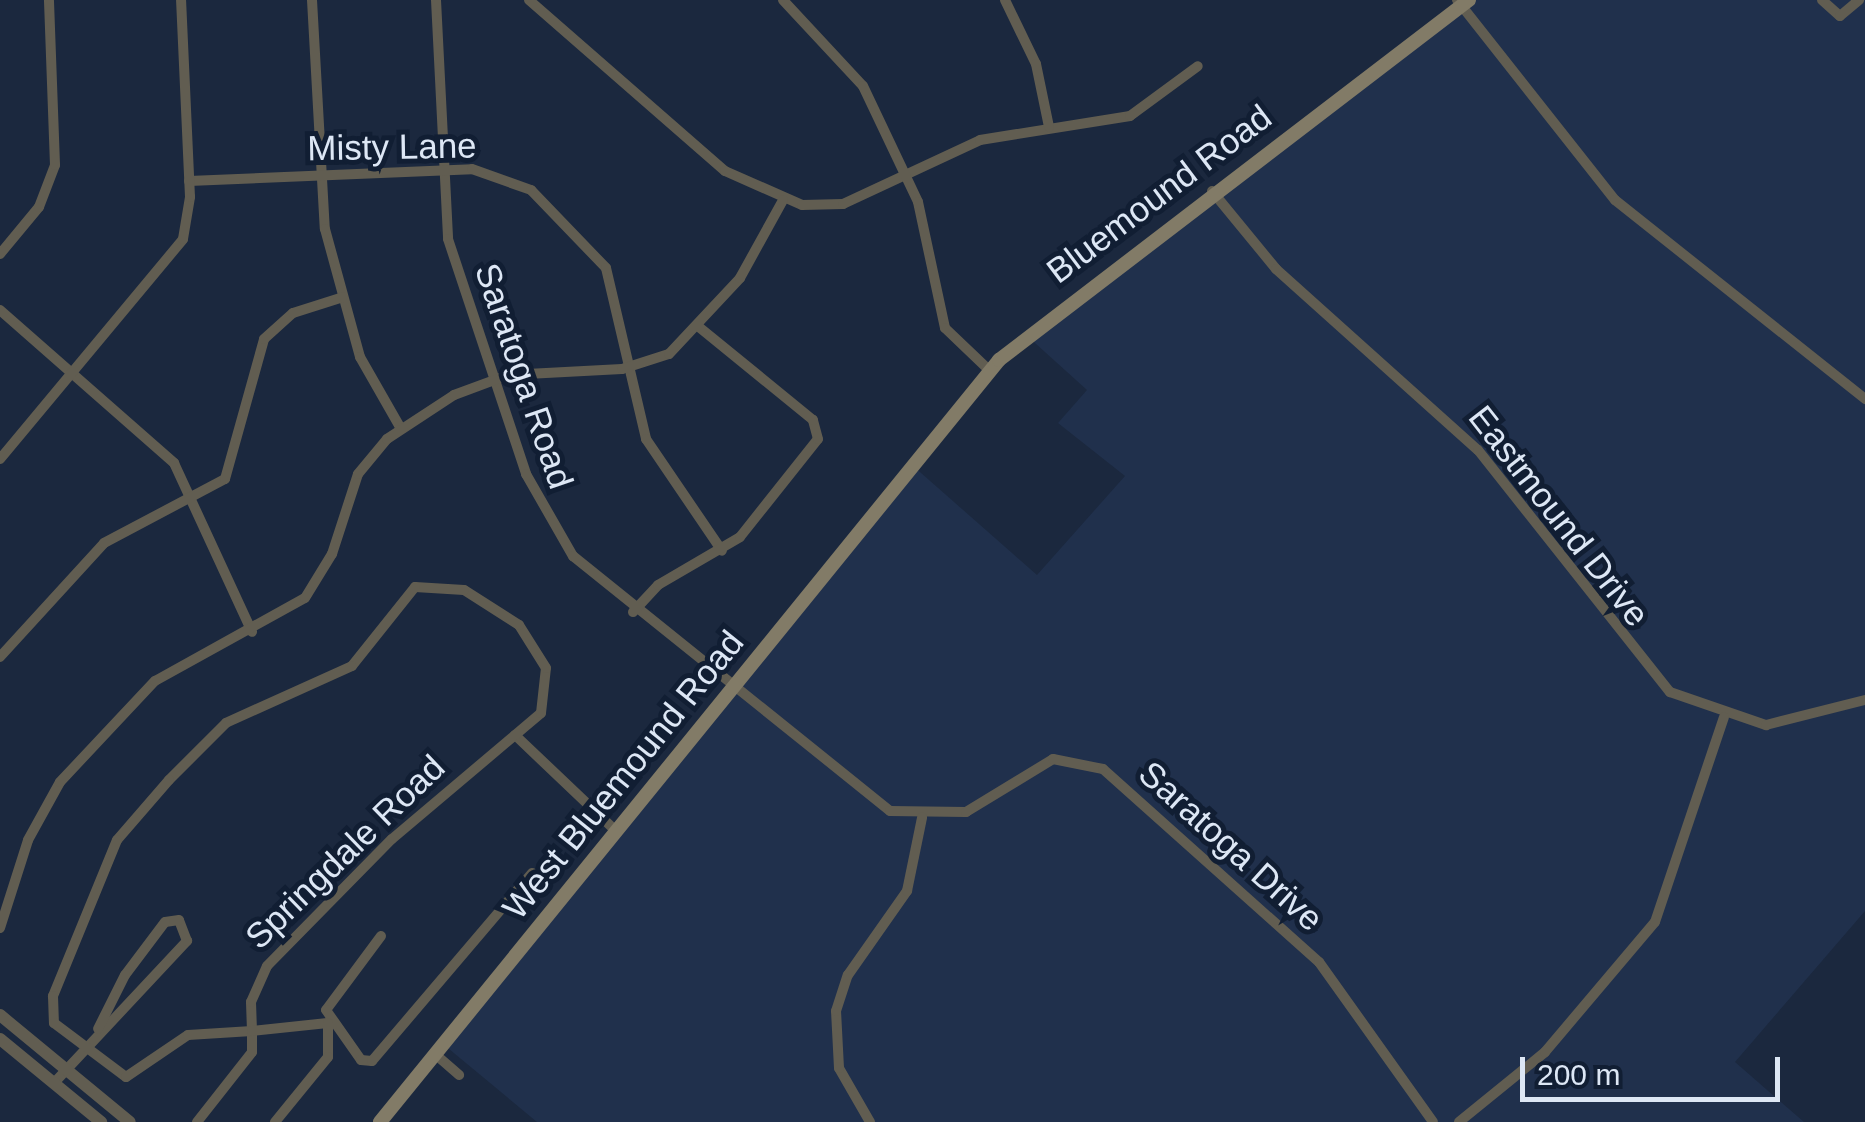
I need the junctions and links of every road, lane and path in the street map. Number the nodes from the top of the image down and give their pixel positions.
1 (49, 0) edge
2 (181, 0) edge
3 (312, 0) edge
4 (436, 0) edge
5 (529, 0) edge
6 (783, 0) edge
7 (1005, 0) edge
8 (1822, 0) edge
9 (1859, 0) edge
10 (1463, 2) edge
11 (1198, 66) dead end
12 (1049, 127) junction
13 (438, 168) junction
14 (906, 173) junction
15 (320, 175) junction
16 (189, 181) junction
17 (1212, 191) junction
18 (783, 200) junction
19 (0, 254) edge
20 (342, 297) junction
21 (0, 310) edge
22 (699, 327) junction
23 (630, 368) junction
24 (989, 370) junction
25 (74, 374) junction
26 (494, 380) junction
27 (1865, 399) edge
28 (401, 429) junction
29 (0, 459) edge
30 (912, 465) joint
31 (193, 498) junction
32 (722, 550) junction
33 (633, 612) junction
34 (252, 632) junction
35 (0, 658) edge
36 (730, 690) junction
37 (1865, 700) edge
38 (1724, 717) junction
39 (514, 734) junction
40 (922, 818) junction
41 (617, 832) junction
42 (532, 874) dead end
43 (3, 908) edge
44 (0, 928) edge
45 (381, 936) dead end
46 (0, 1014) edge
47 (328, 1023) junction
48 (98, 1029) junction
49 (252, 1030) junction
50 (0, 1038) edge
51 (82, 1048) junction
52 (434, 1054) junction
53 (65, 1068) junction
54 (459, 1075) dead end
55 (54, 1083) junction
56 (101, 1122) edge
57 (130, 1122) edge
58 (197, 1122) edge
59 (275, 1122) edge
60 (380, 1122) edge
61 (870, 1122) edge
62 (1433, 1122) edge
63 (1459, 1122) edge

1 - 19 street
2 - 16 street
3 - 15 street
4 - 13 street, Saratoga Road
5 - 18 street
6 - 14 street
7 - 12 street
8 - 9 street
10 - 17 main road, Bluemound Road
10 - 27 street
11 - 12 street
12 - 14 street
13 - 15 street, Misty Lane
13 - 23 street, Misty Lane
13 - 26 street, Saratoga Road
14 - 18 street
14 - 24 street
15 - 16 street, Misty Lane
15 - 20 street
16 - 25 street
17 - 24 main road, Bluemound Road
17 - 38 street, Eastmound Drive
18 - 22 street
20 - 28 street
20 - 31 street
21 - 25 street
22 - 23 street
22 - 32 street
23 - 26 street
23 - 32 street, Misty Lane
24 - 30 main road, Bluemound Road
25 - 29 street
25 - 31 street
26 - 28 street
26 - 33 street, Saratoga Road
28 - 34 street
30 - 36 main road, West Bluemound Road
31 - 34 street
31 - 35 street
32 - 33 street
33 - 36 street, Saratoga Road
34 - 43 street
36 - 40 street
36 - 41 main road, West Bluemound Road
37 - 38 street, Eastmound Drive
38 - 63 street
39 - 41 street
39 - 49 street, Springdale Road
39 - 51 street, Springdale Road
40 - 61 street
40 - 62 street, Saratoga Drive
41 - 52 main road, West Bluemound Road
42 - 47 street
43 - 44 street
45 - 47 street
46 - 53 street
47 - 49 street, Springdale Road
47 - 59 street
48 - 48 street
48 - 51 street
49 - 51 street, Springdale Road
49 - 58 street, Springdale Road
50 - 55 street
51 - 53 street
52 - 54 street
52 - 60 main road, West Bluemound Road
53 - 55 street
53 - 57 street
55 - 56 street

